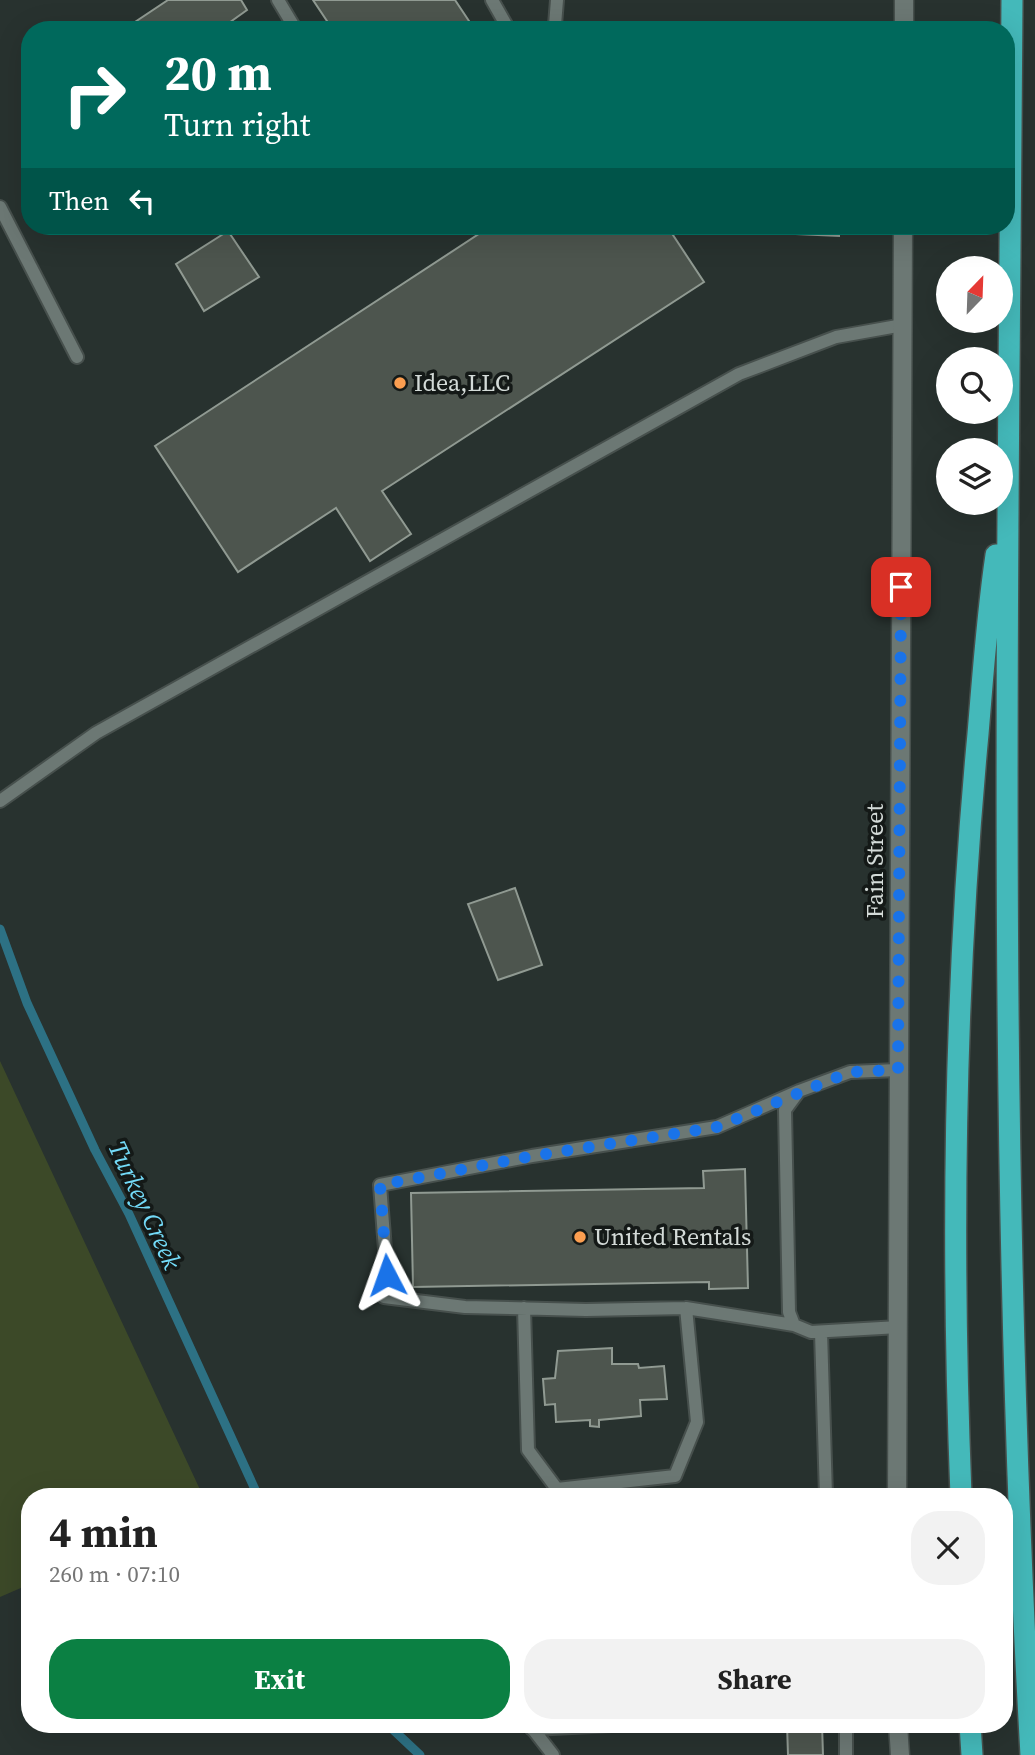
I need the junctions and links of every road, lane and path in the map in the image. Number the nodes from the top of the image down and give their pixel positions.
1 (278, 0) edge
2 (492, 0) edge
3 (557, 0) edge
4 (904, 0) edge
5 (1012, 0) edge
6 (291, 21) edge
7 (504, 21) edge
8 (555, 21) edge
9 (904, 21) edge
10 (1012, 21) edge
11 (0, 207) edge
12 (903, 235) edge
13 (1010, 235) edge
14 (903, 325) junction
15 (77, 357) dead end
16 (1007, 438) edge
17 (1002, 515) edge
18 (1007, 515) edge
19 (0, 801) edge
20 (898, 1070) junction
21 (799, 1091) junction
22 (524, 1308) junction
23 (687, 1308) junction
24 (794, 1325) junction
25 (899, 1327) junction
26 (821, 1332) junction
27 (556, 1488) edge
28 (566, 1488) edge
29 (826, 1488) edge
30 (897, 1488) edge
31 (961, 1488) edge
32 (536, 1733) edge
33 (846, 1733) edge
34 (899, 1733) edge
35 (971, 1733) edge
36 (553, 1755) edge
37 (846, 1755) edge
38 (900, 1755) edge
39 (972, 1755) edge
40 (1031, 1755) edge

1 - 6 lane
2 - 7 lane
3 - 8 lane
4 - 9 street
5 - 10 highway
11 - 15 lane
12 - 14 street, Fain Street
13 - 16 highway
14 - 19 lane
14 - 20 street, Fain Street
17 - 31 highway
18 - 40 highway
20 - 21 lane
20 - 25 street, Fain Street
21 - 22 lane
21 - 24 lane
22 - 23 lane
22 - 27 lane
23 - 24 lane
23 - 28 lane
24 - 26 lane
25 - 26 lane
25 - 30 street, Fain Street
26 - 29 lane
32 - 36 lane
33 - 37 lane
34 - 38 street
35 - 39 highway

